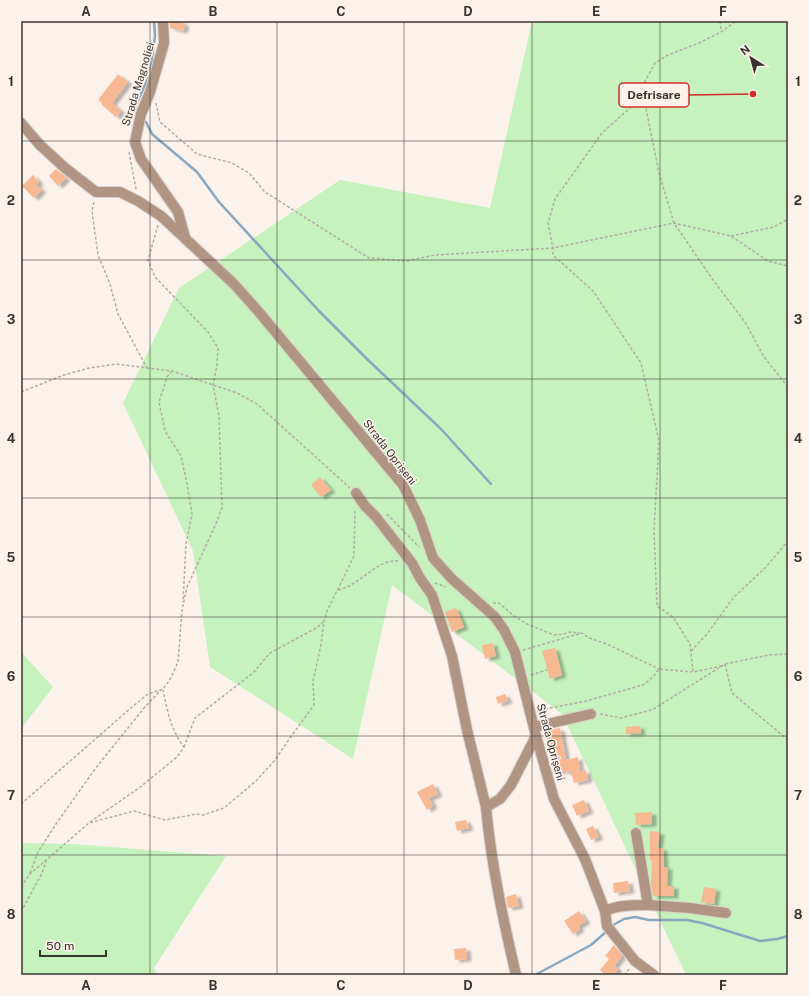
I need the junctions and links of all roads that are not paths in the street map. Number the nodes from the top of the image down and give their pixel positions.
1 (163, 21) edge
2 (21, 123) edge
3 (185, 237) junction
4 (356, 493) road end
5 (591, 714) road end
6 (535, 731) junction
7 (486, 807) junction
8 (636, 833) dead end
9 (648, 905) junction
10 (605, 911) junction
11 (726, 913) dead end
12 (516, 975) edge
13 (654, 975) edge

1 - 3 street, Strada Magnoliei
2 - 3 street, Strada Oprișeni
3 - 6 street, Strada Oprișeni
4 - 7 street
5 - 6 street
6 - 7 street
6 - 10 street, Strada Oprișeni
7 - 12 street
8 - 9 street
9 - 10 street
9 - 11 street
10 - 13 street, Strada Oprișeni

